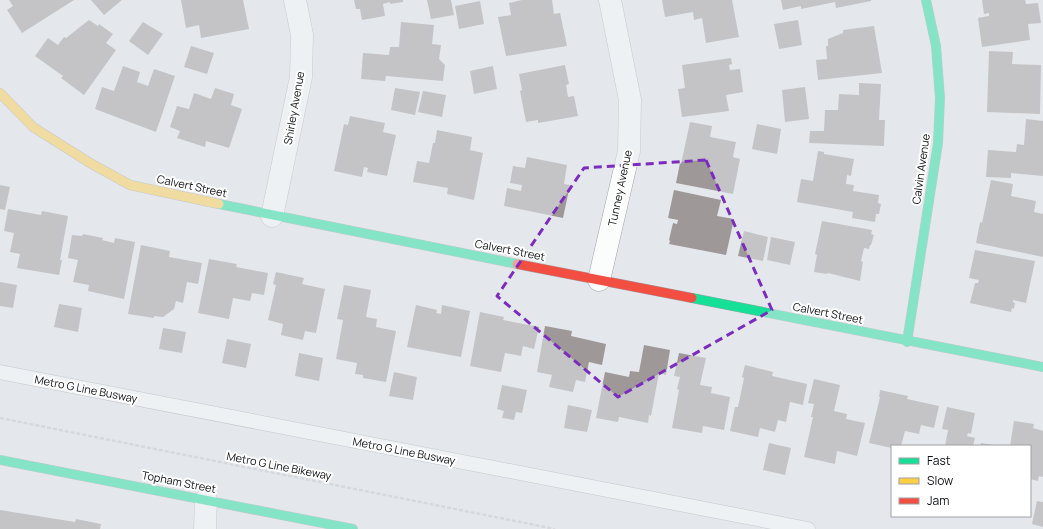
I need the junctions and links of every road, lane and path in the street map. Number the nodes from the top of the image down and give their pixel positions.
1 (295, 0) edge
2 (610, 0) edge
3 (926, 0) edge
4 (0, 93) edge
5 (272, 216) junction
6 (599, 280) junction
7 (907, 342) junction
8 (1043, 367) edge
9 (0, 372) edge
10 (0, 418) edge
11 (0, 460) edge
12 (206, 500) junction
13 (205, 529) edge
14 (353, 529) edge
15 (555, 529) edge
16 (808, 529) edge

1 - 5 street, Shirley Avenue
2 - 6 street, Tunney Avenue
3 - 7 street, Calvin Avenue
4 - 5 street, Calvert Street
5 - 6 street, Calvert Street
6 - 7 street, Calvert Street
7 - 8 street, Calvert Street
9 - 16 lane, Metro G Line Busway
10 - 15 path, Metro G Line Bikeway
11 - 12 street, Topham Street
12 - 13 street
12 - 14 street, Topham Street

